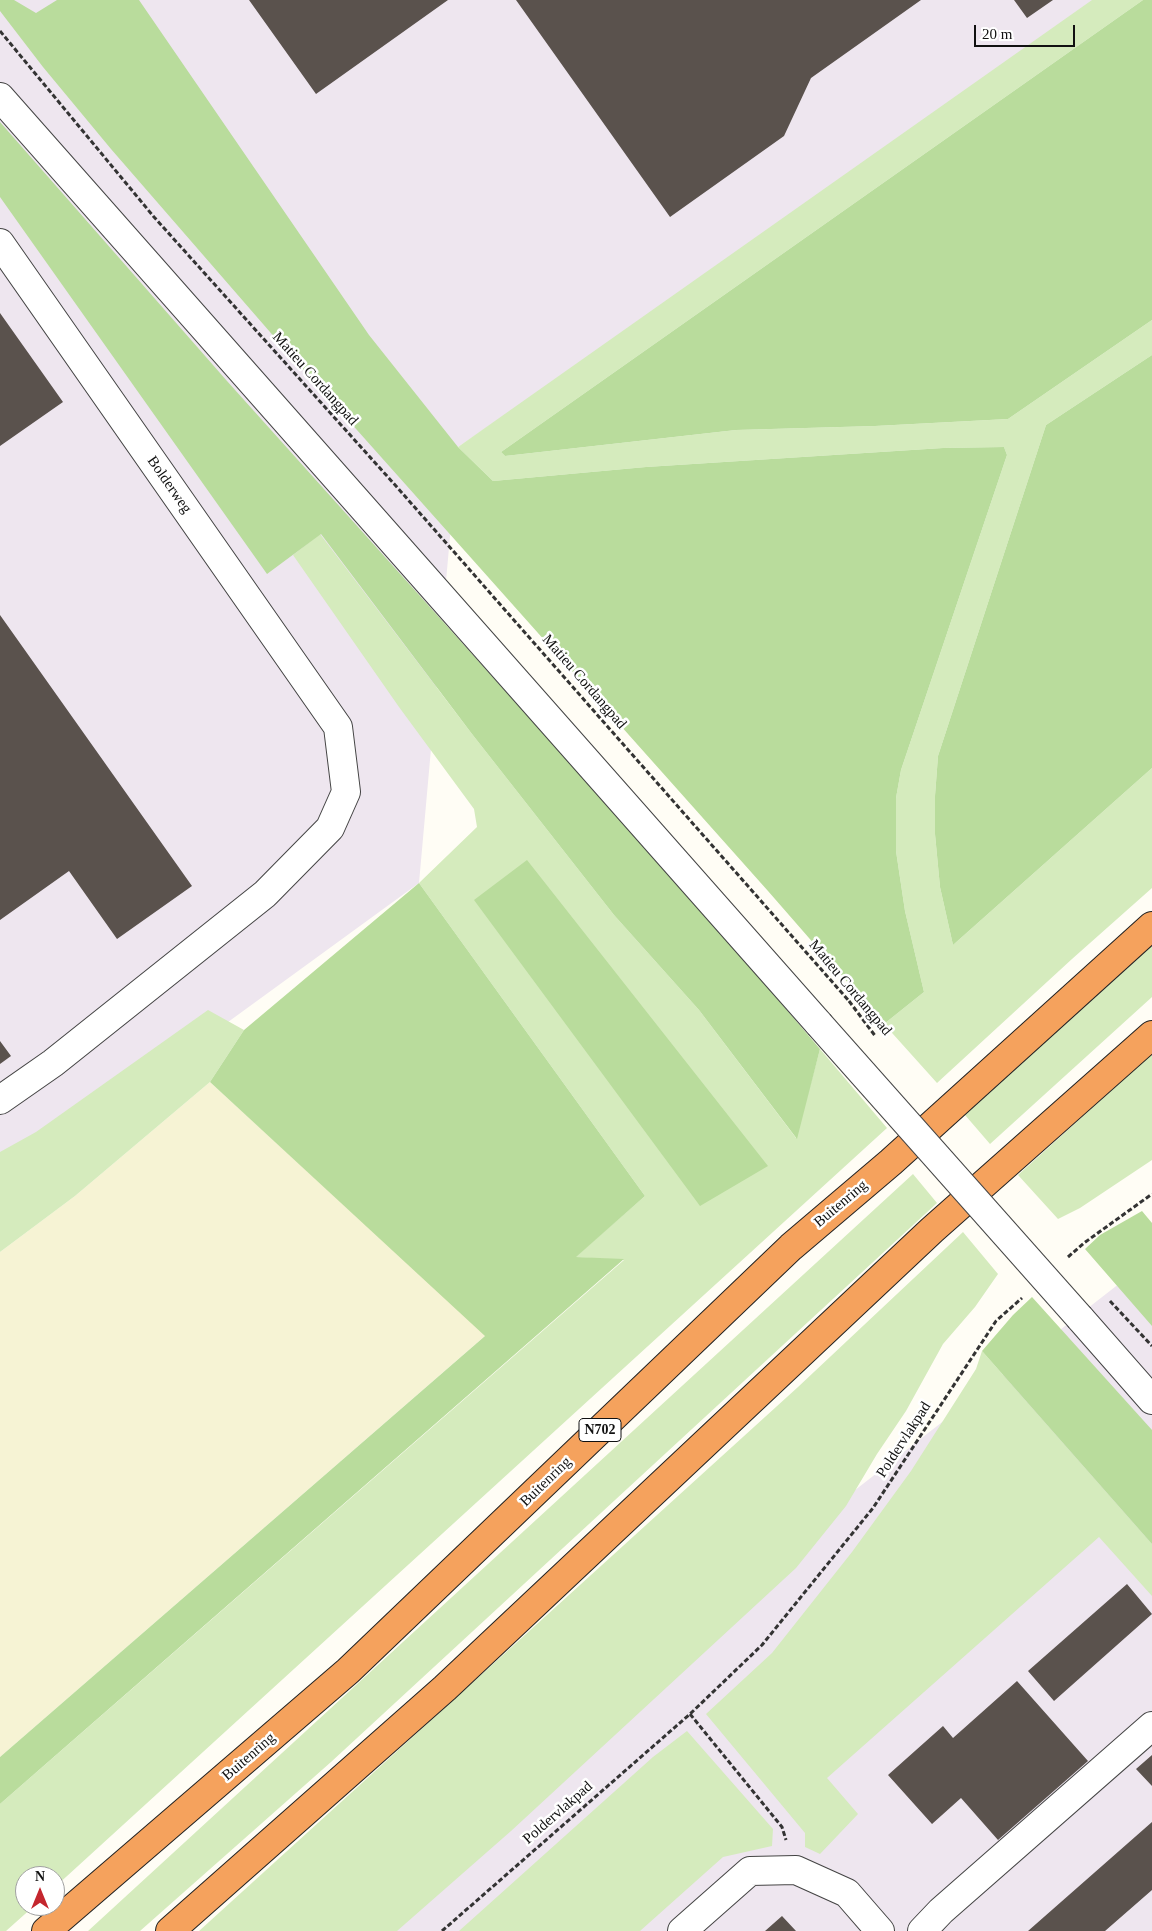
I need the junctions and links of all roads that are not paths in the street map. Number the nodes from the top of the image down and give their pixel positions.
1 (0, 97) edge
2 (0, 243) edge
3 (1152, 926) edge
4 (1152, 1035) edge
5 (0, 1100) edge
6 (1152, 1400) edge
7 (1152, 1726) edge
8 (46, 1931) edge
9 (170, 1931) edge
10 (682, 1931) edge
11 (880, 1931) edge
12 (922, 1931) edge

1 - 6 street, bridge
2 - 5 street, Bolderweg
3 - 8 highway, Buitenring / N702
4 - 9 highway
7 - 12 street
10 - 11 street

